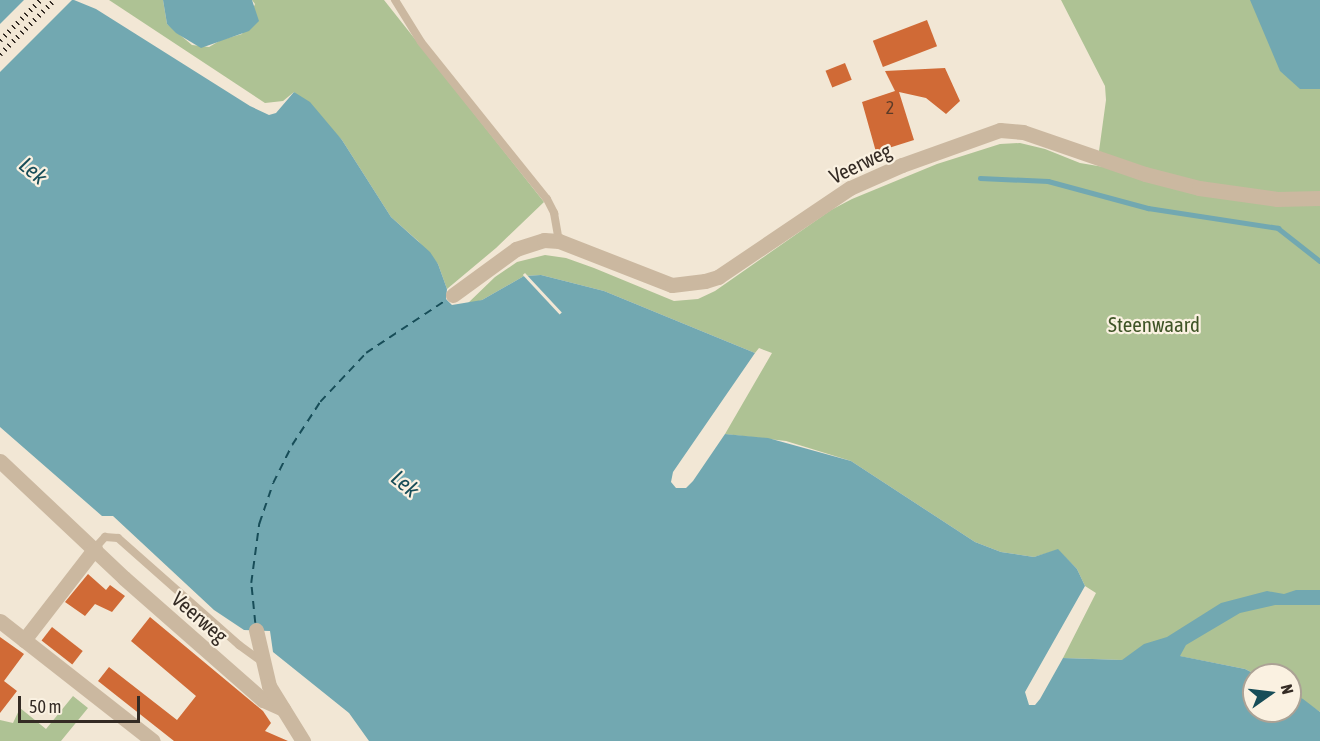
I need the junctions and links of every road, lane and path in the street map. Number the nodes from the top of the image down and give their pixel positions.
1 (395, 0) edge
2 (1320, 198) edge
3 (559, 241) junction
4 (453, 295) dead end
5 (0, 461) edge
6 (95, 548) junction
7 (0, 621) edge
8 (256, 630) dead end
9 (24, 639) junction
10 (261, 661) junction
11 (283, 709) junction
12 (153, 741) edge
13 (303, 741) edge

1 - 3 lane
2 - 3 street, Veerweg
3 - 4 street, Veerweg
5 - 6 street, Veerweg
6 - 9 street
6 - 10 lane
6 - 11 street, Veerweg
7 - 9 street
8 - 10 street, Veerweg
9 - 12 street
10 - 11 street, Veerweg
11 - 13 street, Veerweg

